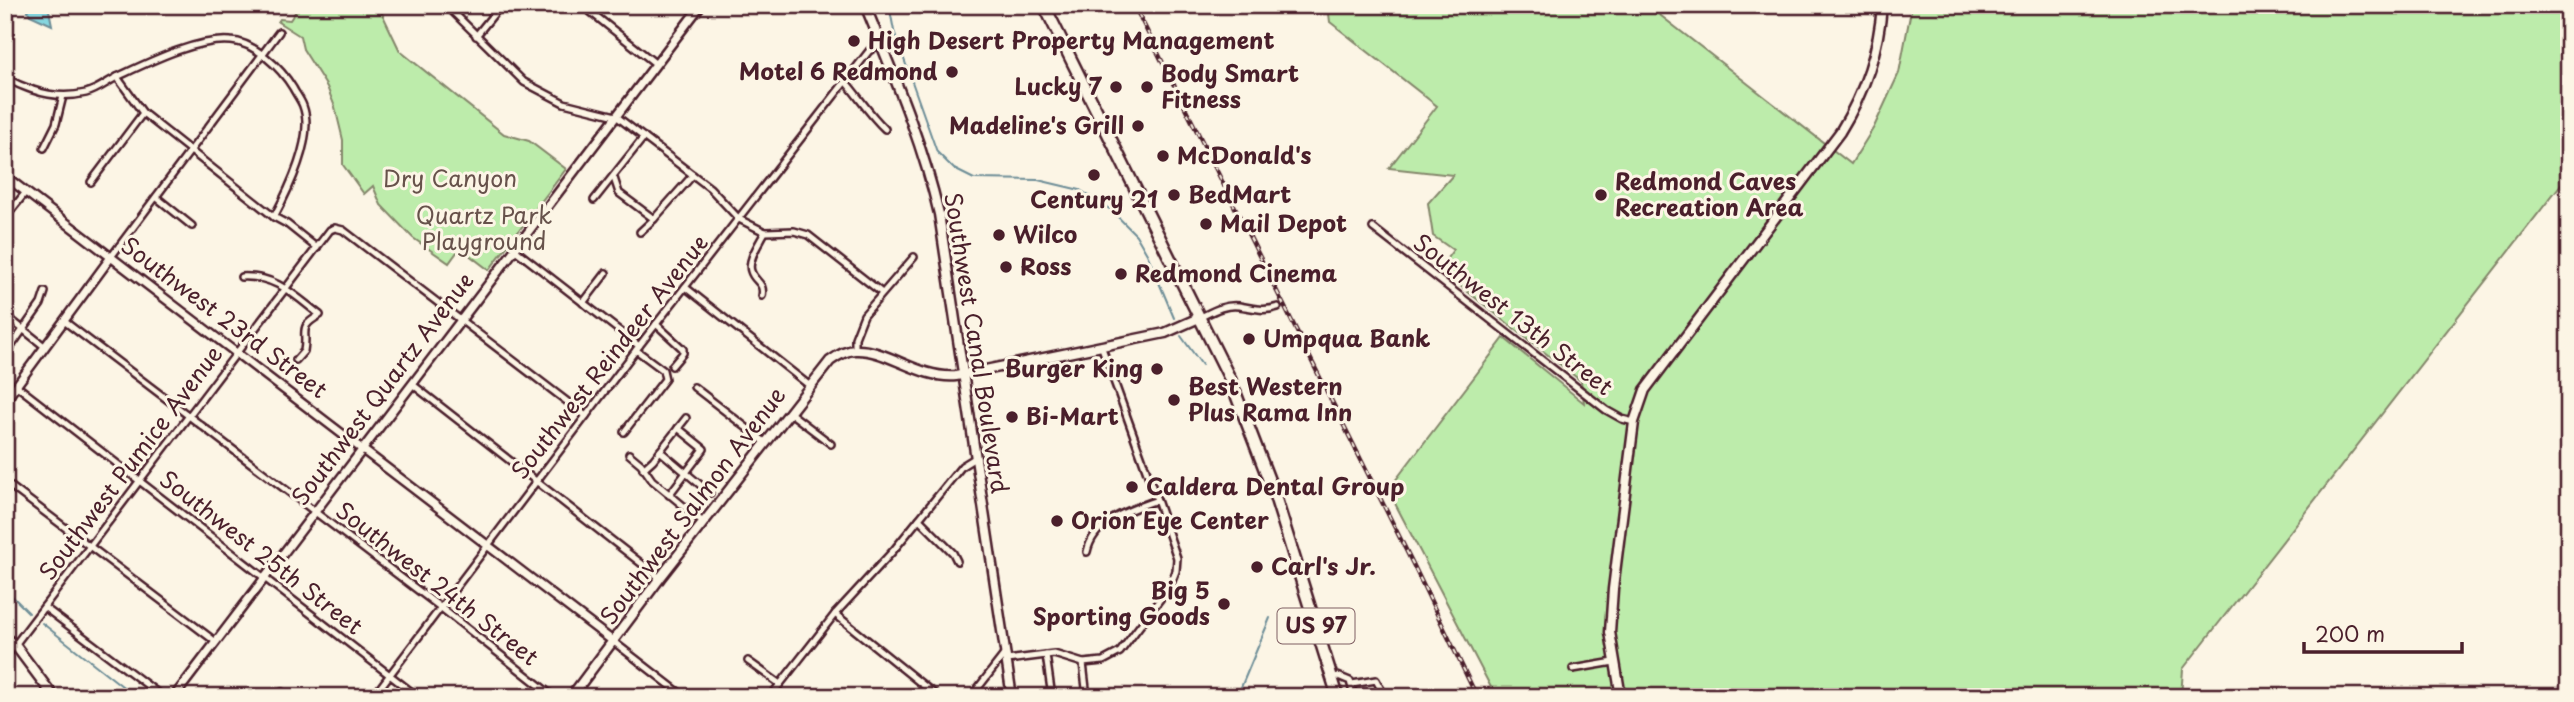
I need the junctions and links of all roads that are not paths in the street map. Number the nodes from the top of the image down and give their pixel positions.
1 (446, 5) edge
2 (501, 5) edge
3 (582, 5) edge
4 (701, 5) edge
5 (865, 5) edge
6 (1044, 5) edge
7 (1882, 5) edge
8 (279, 32) dead end
9 (476, 36) junction
10 (881, 44) junction
11 (263, 54) junction
12 (656, 64) junction
13 (5, 76) edge
14 (117, 77) junction
15 (845, 81) junction
16 (11, 82) junction
17 (5, 89) edge
18 (63, 96) junction
19 (143, 113) junction
20 (616, 116) junction
21 (885, 129) dead end
22 (644, 137) junction
23 (44, 148) dead end
24 (189, 149) junction
25 (693, 174) junction
26 (5, 176) edge
27 (614, 177) junction
28 (91, 182) dead end
29 (26, 192) junction
30 (156, 197) junction
31 (594, 200) dead end
32 (274, 217) junction
33 (5, 218) edge
34 (654, 219) junction
35 (739, 219) junction
36 (192, 226) dead end
37 (1373, 228) dead end
38 (640, 232) dead end
39 (765, 232) junction
40 (317, 248) junction
41 (514, 249) junction
42 (111, 257) junction
43 (914, 257) dead end
44 (606, 273) dead end
45 (242, 278) dead end
46 (685, 287) junction
47 (285, 289) junction
48 (45, 292) dead end
49 (882, 293) junction
50 (762, 296) dead end
51 (583, 303) junction
52 (1278, 307) dead end
53 (5, 315) edge
54 (1201, 317) junction
55 (461, 318) junction
56 (64, 321) junction
57 (656, 324) junction
58 (23, 331) junction
59 (1101, 345) junction
60 (44, 346) junction
61 (637, 348) junction
62 (855, 350) junction
63 (238, 352) junction
64 (5, 355) edge
65 (296, 360) dead end
66 (672, 366) dead end
67 (964, 374) junction
68 (412, 384) junction
69 (16, 386) junction
70 (810, 386) junction
71 (694, 387) dead end
72 (5, 401) edge
73 (789, 412) junction
74 (189, 416) junction
75 (586, 416) junction
76 (686, 418) dead end
77 (1634, 422) junction
78 (678, 428) junction
79 (624, 432) dead end
80 (765, 442) junction
81 (831, 444) dead end
82 (363, 448) junction
83 (660, 451) junction
84 (629, 454) dead end
85 (975, 458) junction
86 (643, 469) junction
87 (685, 473) junction
88 (140, 481) junction
89 (537, 482) junction
90 (9, 485) dead end
91 (710, 493) dead end
92 (669, 495) junction
93 (1157, 500) junction
94 (315, 511) junction
95 (919, 519) junction
96 (703, 522) junction
97 (91, 545) junction
98 (488, 545) junction
99 (1087, 552) dead end
100 (957, 561) dead end
101 (264, 578) junction
102 (660, 578) junction
103 (44, 607) junction
104 (440, 607) junction
105 (835, 614) junction
106 (5, 636) edge
107 (216, 642) junction
108 (614, 642) junction
109 (15, 645) junction
110 (1045, 655) junction
111 (1006, 656) junction
112 (5, 658) edge
113 (748, 661) dead end
114 (1614, 662) junction
115 (1083, 663) junction
116 (1573, 669) dead end
117 (390, 675) junction
118 (1332, 678) junction
119 (780, 684) junction
120 (1352, 684) junction
121 (282, 692) dead end
122 (54, 697) edge
123 (163, 697) edge
124 (174, 697) edge
125 (288, 697) edge
126 (373, 697) edge
127 (418, 697) edge
128 (554, 697) edge
129 (571, 697) edge
130 (685, 697) edge
131 (770, 697) edge
132 (938, 697) edge
133 (971, 697) edge
134 (1012, 697) edge
135 (1052, 697) edge
136 (1087, 697) edge
137 (1338, 697) edge
138 (1354, 697) edge
139 (1385, 697) edge
140 (1621, 697) edge

1 - 9 street
2 - 9 street
3 - 12 street
4 - 12 street, Southwest Quartz Avenue
5 - 10 main road, Southwest Canal Boulevard
6 - 54 highway, US 97
7 - 77 main road
8 - 11 street
9 - 20 street
10 - 15 street, Southwest Reindeer Avenue
10 - 67 main road, Southwest Canal Boulevard
11 - 14 street
11 - 24 street
11 - 32 street
12 - 20 street, Southwest Quartz Avenue
13 - 16 street
14 - 18 street
14 - 19 street
15 - 21 street
15 - 35 street, Southwest Reindeer Avenue
16 - 17 street
16 - 18 street
18 - 23 street
19 - 24 street
19 - 28 street
20 - 22 street
20 - 41 street, Southwest Quartz Avenue
22 - 25 street
22 - 27 street
24 - 30 street
24 - 32 street
25 - 34 street
25 - 35 street
26 - 29 street, Southwest 23rd Street
27 - 31 street
27 - 34 street
29 - 33 street
29 - 42 street, Southwest 23rd Street
30 - 36 street
30 - 42 street
32 - 40 street
34 - 38 street
35 - 39 street
35 - 46 street, Southwest Reindeer Avenue
37 - 77 street, Southwest 13th Street
39 - 49 street
39 - 50 street
40 - 47 street, Southwest Pumice Avenue
40 - 55 street, Southwest Pumice Avenue
41 - 51 street
41 - 55 street, Southwest Quartz Avenue
42 - 56 street
42 - 63 street, Southwest 23rd Street
43 - 49 street
44 - 51 street
45 - 47 street
46 - 57 street, Southwest Reindeer Avenue
46 - 70 street
47 - 63 street, Southwest Pumice Avenue
47 - 65 street
48 - 58 street
49 - 62 street
51 - 61 street
52 - 54 street
53 - 58 street
54 - 59 main road
54 - 118 highway, US 97
55 - 68 street, Southwest Quartz Avenue
55 - 75 street
56 - 60 street
56 - 74 street, Southwest 24th Street
57 - 61 street, Southwest Reindeer Avenue
57 - 66 street
58 - 60 street
58 - 64 street
59 - 67 main road
59 - 93 street
60 - 69 street
61 - 75 street, Southwest Reindeer Avenue
61 - 79 street
62 - 67 main road
62 - 70 main road, Southwest Salmon Avenue
63 - 74 street, Southwest Pumice Avenue
63 - 82 street, Southwest 23rd Street
67 - 85 main road, Southwest Canal Boulevard
68 - 82 street, Southwest Quartz Avenue
68 - 89 street
69 - 72 street
69 - 88 street, Southwest 25th Street
70 - 73 main road, Southwest Salmon Avenue
71 - 80 street
73 - 80 main road, Southwest Salmon Avenue
73 - 81 street
74 - 88 street, Southwest Pumice Avenue
74 - 94 street, Southwest 24th Street
75 - 89 street, Southwest Reindeer Avenue
76 - 78 street
77 - 114 main road
78 - 83 street
78 - 87 street
80 - 96 main road, Southwest Salmon Avenue
82 - 94 street, Southwest Quartz Avenue
82 - 98 street, Southwest 23rd Street
83 - 86 street
83 - 87 street
84 - 86 street
85 - 95 street
85 - 111 main road, Southwest Canal Boulevard
86 - 92 street
87 - 91 street
87 - 92 street
88 - 97 street, Southwest Pumice Avenue
88 - 101 street, Southwest 25th Street
89 - 98 street, Southwest Reindeer Avenue
89 - 102 street
90 - 97 street
92 - 96 street
93 - 99 street
93 - 115 street
94 - 101 street, Southwest Quartz Avenue
94 - 104 street, Southwest 24th Street
95 - 100 street
95 - 105 street
96 - 102 main road, Southwest Salmon Avenue
97 - 103 street, Southwest Pumice Avenue
97 - 107 street
98 - 104 street, Southwest Reindeer Avenue
98 - 108 street, Southwest 23rd Street
101 - 107 street, Southwest Quartz Avenue
101 - 117 street, Southwest 25th Street
102 - 108 main road, Southwest Salmon Avenue
103 - 109 street, Southwest Pumice Avenue
103 - 123 street
104 - 117 street, Southwest Reindeer Avenue
104 - 128 street, Southwest 24th Street
105 - 119 street
105 - 132 street
106 - 109 main road
107 - 124 street, Southwest Quartz Avenue
108 - 129 main road, Southwest Salmon Avenue
108 - 130 street, Southwest 23rd Street
109 - 112 street, Southwest Pumice Avenue
109 - 122 main road
110 - 111 street
110 - 115 street
110 - 135 street
111 - 133 street
111 - 134 main road, Southwest Canal Boulevard
113 - 119 street
114 - 116 street
114 - 140 main road
115 - 136 street
117 - 126 street, Southwest Reindeer Avenue
117 - 127 street, Southwest 25th Street
118 - 120 street
118 - 137 highway, US 97
119 - 131 street
120 - 138 street
120 - 139 street
121 - 125 street

